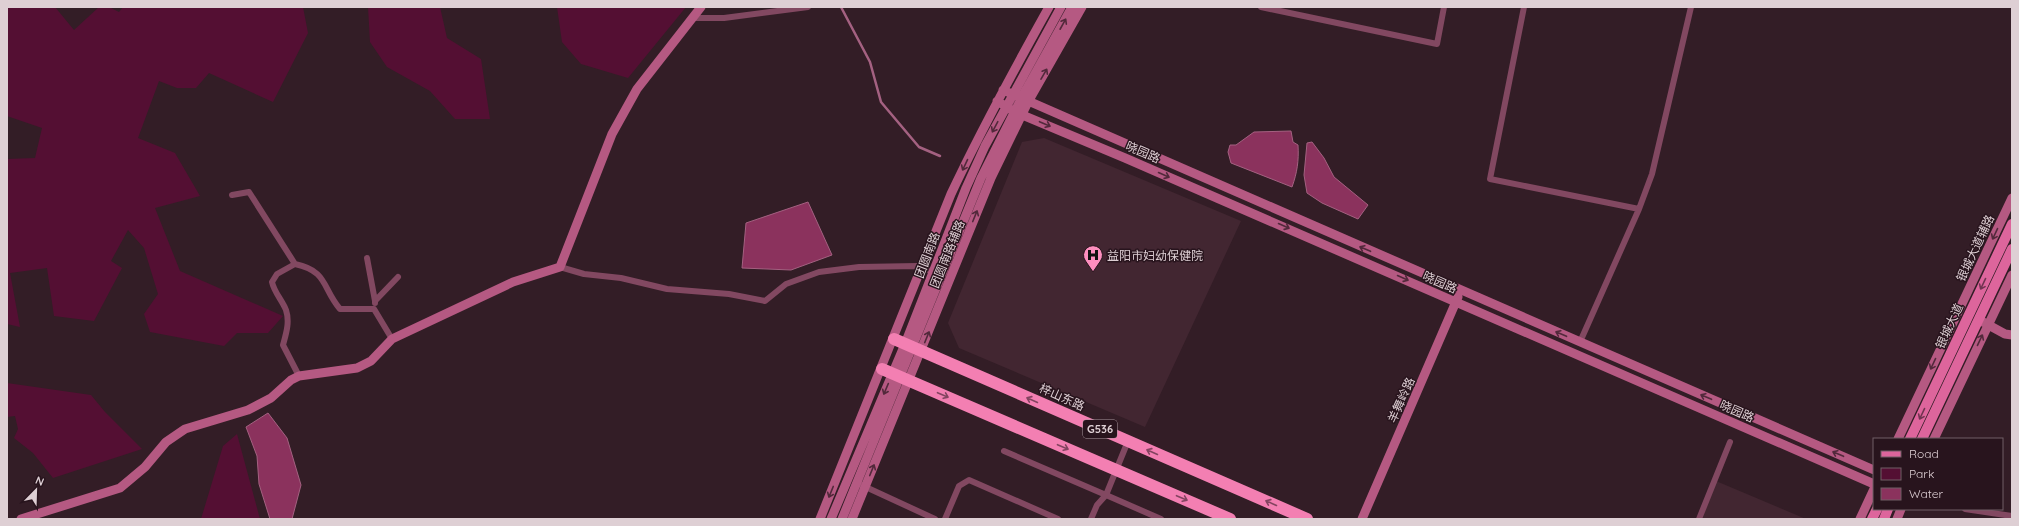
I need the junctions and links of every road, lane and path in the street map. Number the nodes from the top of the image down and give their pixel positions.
1 (701, 7) edge
2 (808, 7) edge
3 (1050, 7) edge
4 (1061, 7) edge
5 (1072, 7) edge
6 (1082, 7) edge
7 (1261, 7) edge
8 (1444, 7) edge
9 (1524, 7) edge
10 (1691, 7) edge
11 (692, 18) junction
12 (1003, 90) junction
13 (1020, 99) junction
14 (997, 101) junction
15 (1006, 106) junction
16 (1018, 113) junction
17 (990, 178) junction
18 (975, 194) junction
19 (232, 195) dead end
20 (2012, 198) edge
21 (1639, 209) junction
22 (2012, 224) edge
23 (2012, 249) edge
24 (367, 258) dead end
25 (294, 264) junction
26 (560, 267) junction
27 (923, 268) junction
28 (933, 272) junction
29 (2012, 275) edge
30 (398, 277) dead end
31 (1461, 290) junction
32 (375, 301) junction
33 (1456, 302) junction
34 (374, 309) junction
35 (1978, 320) junction
36 (1988, 325) junction
37 (2012, 335) edge
38 (392, 339) junction
39 (894, 339) junction
40 (1580, 342) junction
41 (913, 348) junction
42 (896, 375) junction
43 (299, 376) junction
44 (1898, 438) edge
45 (1910, 438) edge
46 (1922, 438) edge
47 (1934, 438) edge
48 (1128, 441) junction
49 (1730, 442) dead end
50 (1004, 451) dead end
51 (1117, 470) junction
52 (1873, 470) edge
53 (1873, 484) edge
54 (861, 485) junction
55 (1873, 491) edge
56 (1106, 495) junction
57 (1876, 510) edge
58 (1972, 510) edge
59 (925, 516) edge
60 (2012, 516) edge
61 (21, 519) edge
62 (820, 519) edge
63 (831, 519) edge
64 (842, 519) edge
65 (852, 519) edge
66 (935, 519) edge
67 (945, 519) edge
68 (1058, 519) edge
69 (1091, 519) edge
70 (1160, 519) edge
71 (1230, 519) edge
72 (1307, 519) edge
73 (1362, 519) edge
74 (1699, 519) edge
75 (1860, 519) edge
76 (1872, 519) edge

1 - 11 street
2 - 11 street
3 - 12 street, 团圆南路辅路
4 - 13 street, 团圆南路
13 -> 5 street, 团圆南路
13 -> 6 street
7 - 8 street
9 - 21 street
10 - 21 street
11 - 26 street
12 - 13 street, 晓园路
12 - 14 street, 团圆南路辅路
13 - 15 street, 团圆南路
13 - 16 street, 团圆南路
31 -> 13 street, 晓园路
14 - 15 street, 晓园路
14 -> 27 street, 团圆南路辅路
15 - 16 street, 晓园路
15 -> 28 street, 团圆南路
16 - 17 street, 团圆南路辅路
16 - 18 street, 团圆南路
16 -> 33 street, 晓园路
17 - 18 street
41 -> 17 street, 团圆南路辅路
18 - 41 street, 团圆南路
19 - 25 street
20 -> 44 street, 银城大道辅路
21 - 40 street
22 -> 45 main road, 银城大道
23 - 35 main road, 银城大道
24 - 32 street
25 - 34 street
25 - 43 street
26 - 27 street
26 - 38 street
27 - 28 street
27 - 39 street, 团圆南路辅路
28 - 41 street, 团圆南路
29 - 36 street
30 - 32 street
31 - 33 street, 羊舞岭路
40 -> 31 street, 晓园路
32 - 34 street
33 - 53 street, 晓园路
33 - 73 street, 羊舞岭路
34 - 38 street
35 - 36 street
35 - 46 main road, 银城大道
36 - 37 street
47 -> 36 street
38 - 43 street
39 - 41 highway, 梓山东路 / G536
39 - 42 street, 团圆南路辅路
52 -> 40 street, 晓园路
41 - 42 street, 团圆南路辅路
41 - 42 street, 团圆南路
48 -> 41 highway, 梓山东路 / G536
42 -> 51 highway, G536
54 -> 42 street, 团圆南路
42 -> 62 street, 团圆南路辅路
42 -> 63 street, 团圆南路
43 - 61 street
48 - 51 street
72 -> 48 highway, 梓山东路 / G536
49 - 74 street
50 - 56 street
51 - 56 street
51 -> 71 highway, G536
54 - 59 street
54 - 64 street, 团圆南路
54 - 65 street
55 - 75 street
56 - 69 street
56 - 70 street
57 - 76 main road
58 - 60 street
59 - 66 street
67 - 68 street

